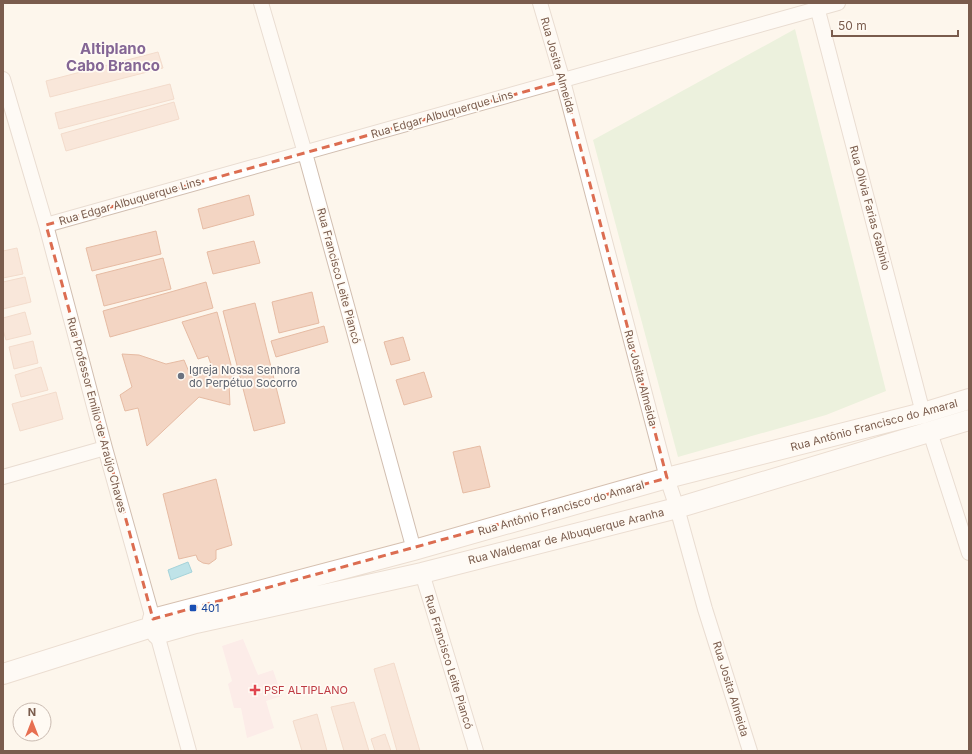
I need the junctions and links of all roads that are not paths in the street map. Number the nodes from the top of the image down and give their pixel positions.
1 (261, 3) edge
2 (540, 3) edge
3 (838, 3) edge
4 (817, 6) edge
5 (3, 80) edge
6 (563, 81) junction
7 (305, 152) junction
8 (46, 225) junction
9 (969, 399) edge
10 (923, 413) junction
11 (969, 420) edge
12 (930, 432) junction
13 (105, 448) junction
14 (3, 478) edge
15 (667, 478) junction
16 (677, 508) junction
17 (414, 550) junction
18 (969, 553) edge
19 (422, 573) junction
20 (155, 626) junction
21 (3, 674) edge
22 (189, 751) edge
23 (476, 751) edge
24 (750, 751) edge

1 - 7 street, Rua Francisco Leite Piancó
2 - 6 street, Rua Josita Almeida
3 - 4 street, Rua Edgar Albuquerque Lins
4 - 6 street, Rua Edgar Albuquerque Lins
4 - 10 street, Rua Olivia Farias Gabinio
5 - 8 street, Rua Professor Emílio de Araújo Chaves
6 - 7 street, Rua Edgar Albuquerque Lins
6 - 15 street, Rua Josita Almeida
7 - 8 street, Rua Edgar Albuquerque Lins
7 - 17 street, Rua Francisco Leite Piancó
8 - 13 street, Rua Professor Emílio de Araújo Chaves
9 - 10 street, Rua Antônio Francisco do Amaral
10 - 15 street, Rua Antônio Francisco do Amaral
11 - 12 street, Rua Waldemar de Albuquerque Aranha
12 - 16 street, Rua Waldemar de Albuquerque Aranha
12 - 18 street
13 - 14 street
13 - 20 street, Rua Professor Emílio de Araújo Chaves
15 - 16 street, Rua Josita Almeida
15 - 17 street, Rua Antônio Francisco do Amaral
16 - 19 street, Rua Waldemar de Albuquerque Aranha
16 - 24 street, Rua Josita Almeida
17 - 20 street, Rua Antônio Francisco do Amaral
19 - 20 street, Rua Waldemar de Albuquerque Aranha
19 - 23 street, Rua Francisco Leite Piancó
20 - 21 street
20 - 22 street, Rua Professor Emílio de Araújo Chaves

